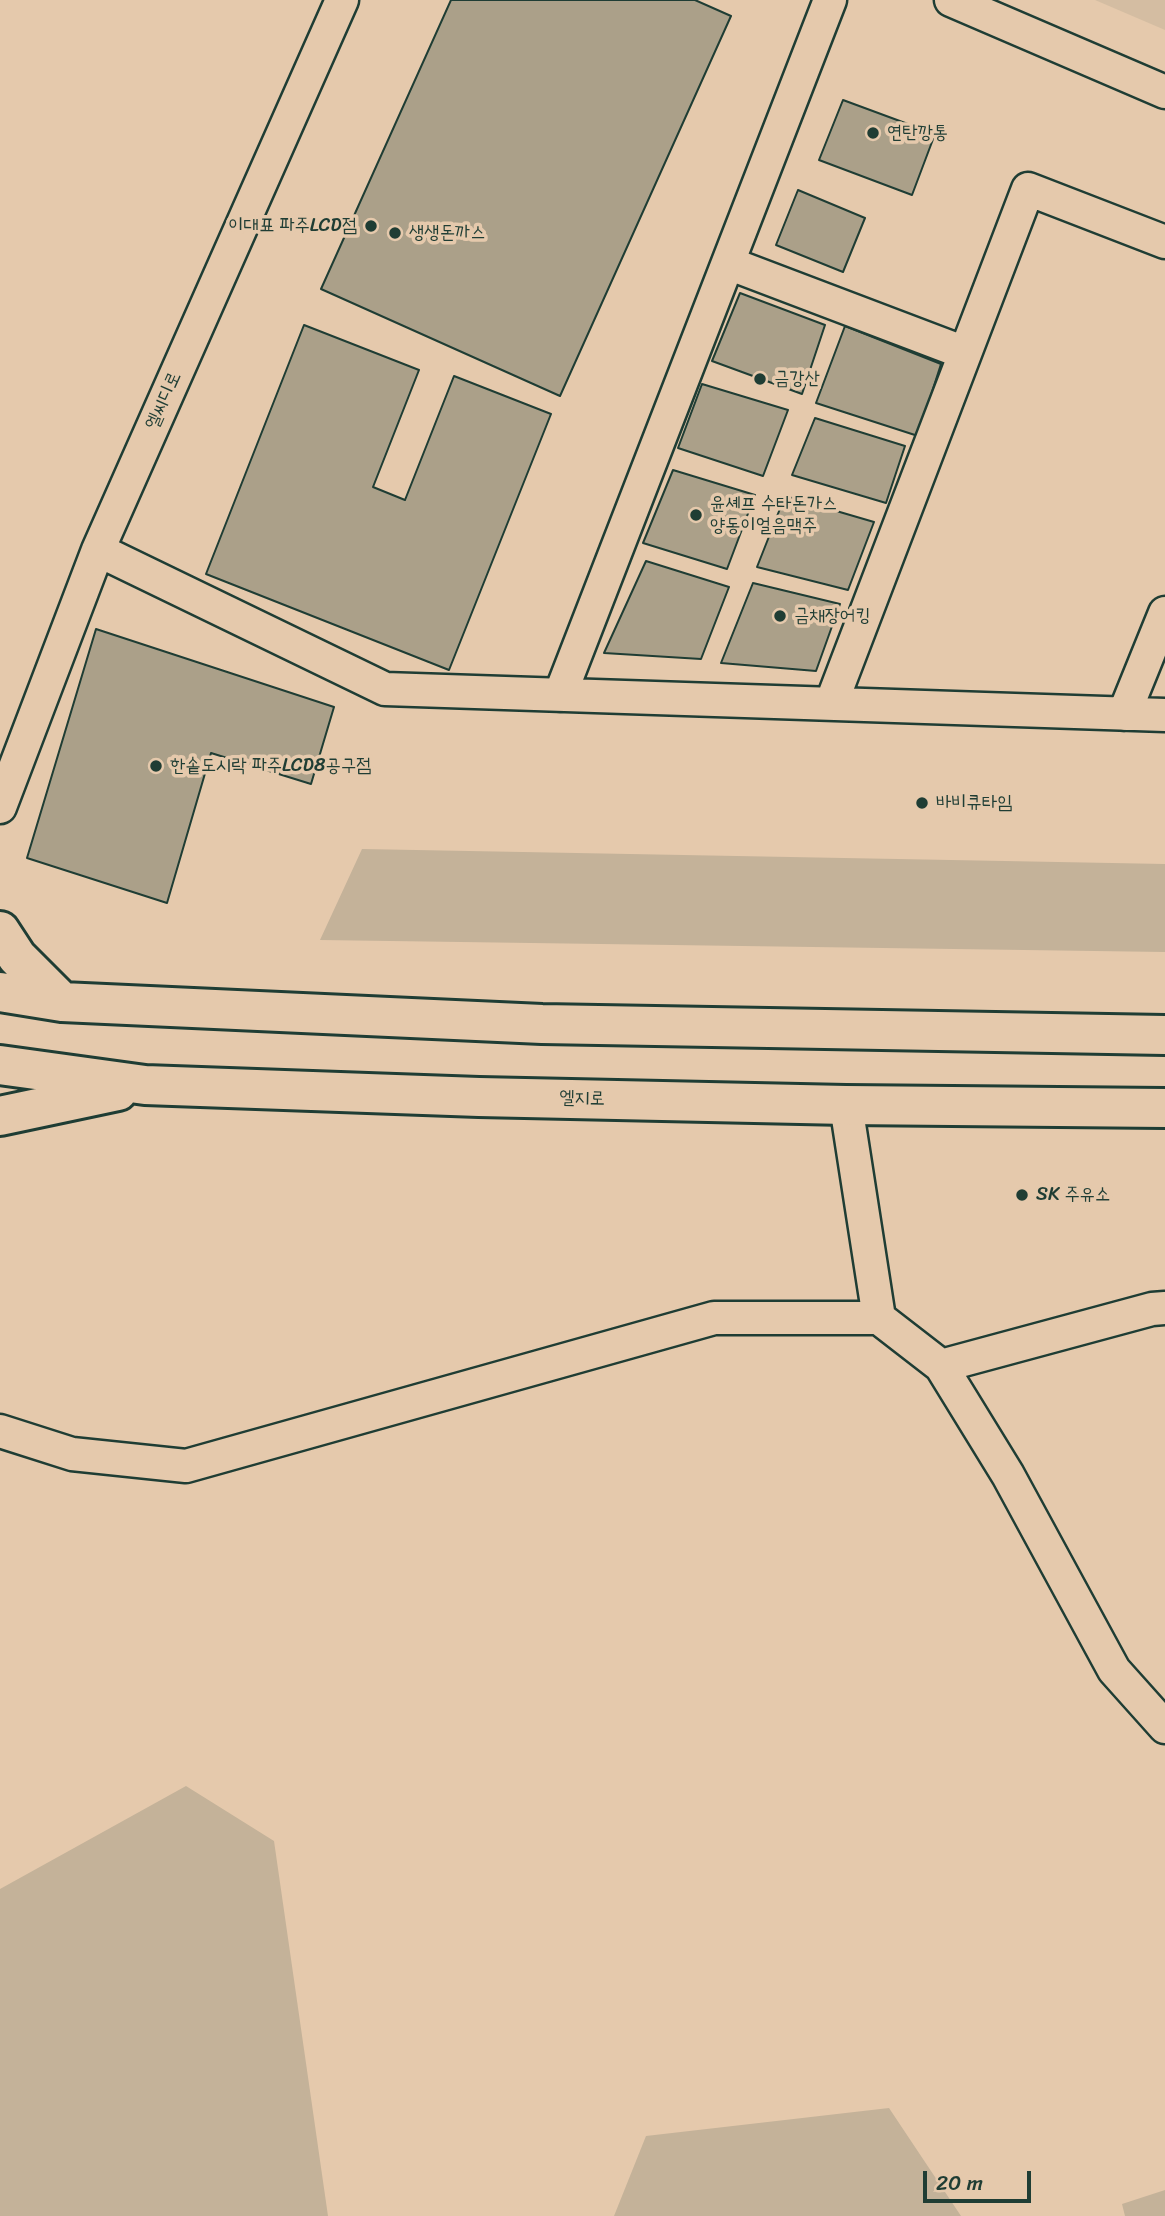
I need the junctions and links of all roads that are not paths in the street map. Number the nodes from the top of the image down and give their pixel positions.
1 (342, 0) edge
2 (830, 0) edge
3 (951, 0) edge
4 (1165, 92) edge
5 (1165, 242) edge
6 (728, 263) junction
7 (965, 353) junction
8 (98, 550) junction
9 (1165, 613) edge
10 (560, 695) junction
11 (831, 704) junction
12 (1124, 713) junction
13 (1165, 715) edge
14 (0, 807) edge
15 (0, 931) edge
16 (0, 992) edge
17 (62, 1002) junction
18 (1165, 1035) edge
19 (0, 1065) edge
20 (145, 1085) junction
21 (846, 1105) junction
22 (1165, 1108) edge
23 (0, 1116) edge
24 (1165, 1308) edge
25 (879, 1318) junction
26 (941, 1366) junction
27 (0, 1431) edge
28 (1165, 1727) edge

1 - 8 street, 엘씨디로
2 - 6 street
3 - 4 street
5 - 7 street
6 - 7 street
6 - 10 street
7 - 11 street
8 - 10 street
8 - 14 street, 엘씨디로
9 - 12 street
10 - 11 street
11 - 12 street
12 - 13 street
15 - 17 main road
16 - 17 main road
17 - 18 main road
19 - 20 main road, 엘지로
20 - 21 main road, 엘지로
20 - 23 main road
21 - 22 main road, 엘지로
21 - 25 street
24 - 26 street
25 - 26 street
25 - 27 street
26 - 28 street

